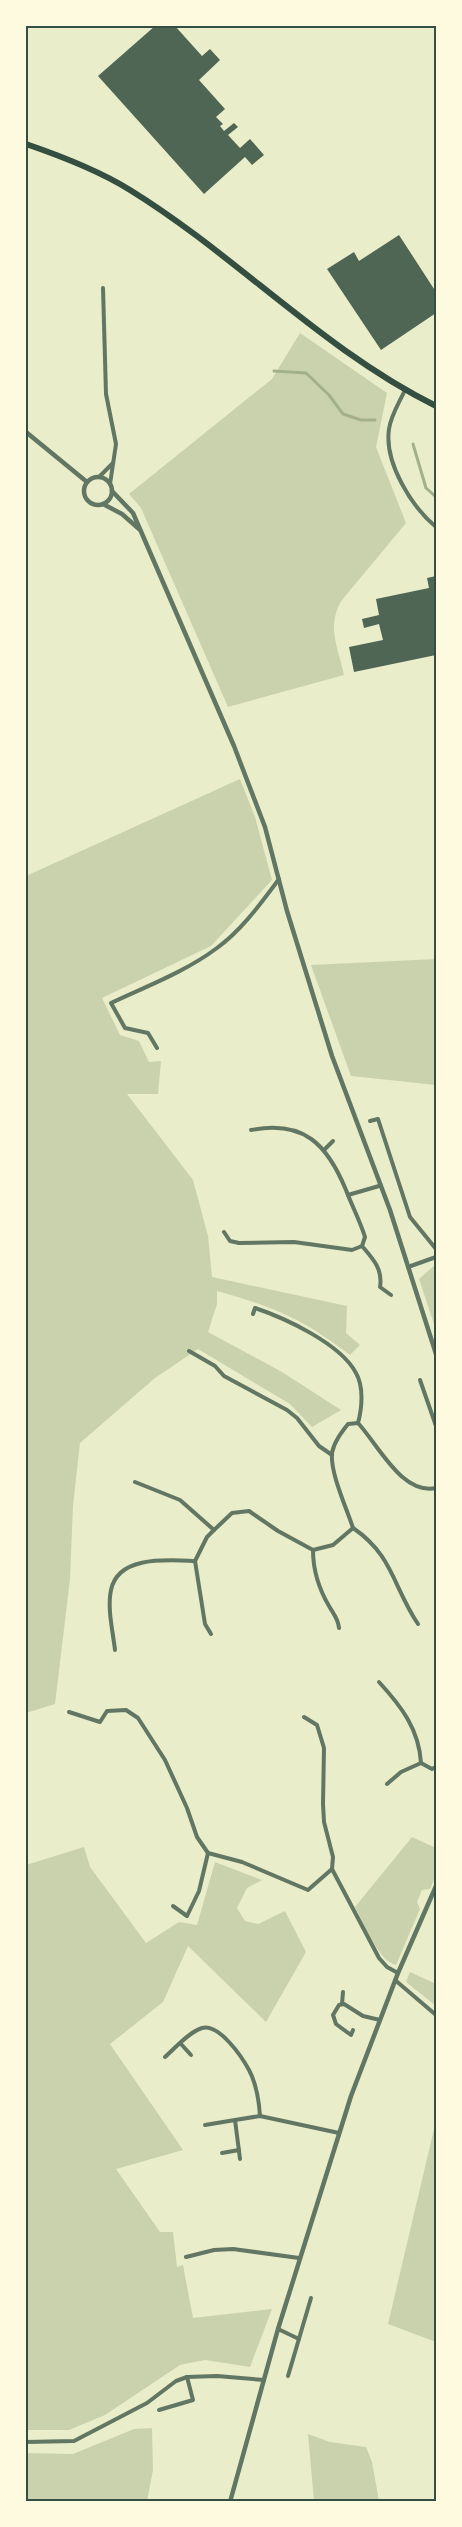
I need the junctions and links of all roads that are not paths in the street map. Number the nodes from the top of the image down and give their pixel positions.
1 (26, 144) edge
2 (103, 288) dead end
3 (405, 390) junction
4 (436, 406) edge
5 (26, 432) edge
6 (113, 463) junction
7 (99, 477) junction
8 (87, 482) junction
9 (110, 484) junction
10 (112, 491) junction
11 (102, 504) junction
12 (436, 527) edge
13 (141, 531) junction
14 (279, 879) junction
15 (157, 1048) dead end
16 (370, 1120) dead end
17 (251, 1130) dead end
18 (333, 1141) dead end
19 (324, 1150) junction
20 (379, 1186) junction
21 (348, 1195) junction
22 (224, 1232) dead end
23 (362, 1246) junction
24 (436, 1249) edge
25 (436, 1257) edge
26 (408, 1268) junction
27 (391, 1295) dead end
28 (253, 1314) dead end
29 (189, 1350) dead end
30 (436, 1354) edge
31 (420, 1380) dead end
32 (358, 1423) junction
33 (436, 1426) edge
34 (332, 1455) junction
35 (135, 1482) dead end
36 (436, 1488) edge
37 (353, 1528) junction
38 (214, 1530) junction
39 (313, 1550) junction
40 (195, 1561) junction
41 (418, 1624) dead end
42 (339, 1628) dead end
43 (211, 1634) dead end
44 (115, 1650) dead end
45 (379, 1682) dead end
46 (69, 1712) dead end
47 (304, 1717) dead end
48 (421, 1763) junction
49 (436, 1767) edge
50 (387, 1784) dead end
51 (208, 1853) junction
52 (332, 1869) junction
53 (436, 1886) edge
54 (173, 1906) dead end
55 (398, 1973) junction
56 (395, 1980) junction
57 (343, 1992) dead end
58 (342, 2004) junction
59 (436, 2015) edge
60 (380, 2020) junction
61 (353, 2030) dead end
62 (181, 2044) junction
63 (191, 2055) dead end
64 (165, 2057) dead end
65 (260, 2116) junction
66 (235, 2120) junction
67 (205, 2125) dead end
68 (339, 2133) junction
69 (239, 2150) junction
70 (222, 2152) dead end
71 (240, 2159) dead end
72 (186, 2257) dead end
73 (299, 2258) junction
74 (311, 2298) dead end
75 (278, 2329) junction
76 (299, 2338) junction
77 (288, 2376) dead end
78 (187, 2377) junction
79 (264, 2380) junction
80 (159, 2410) dead end
81 (26, 2442) edge
82 (230, 2502) edge

1 - 3 main road
2 - 6 street
3 - 4 main road
3 - 12 street
5 - 8 street
6 - 7 street
6 - 9 street
7 - 8 street
7 - 9 street
8 - 11 street
9 - 10 street
10 - 11 street
10 - 13 street
11 - 13 street
13 - 14 street
14 - 15 street
14 - 20 street
16 - 24 street
17 - 19 street
18 - 19 street
19 - 21 street
20 - 21 street
20 - 26 street
21 - 23 street
22 - 23 street
23 - 27 street
25 - 26 street
26 - 30 street
28 - 32 street
29 - 34 street
31 - 33 street
32 - 34 street
32 - 36 street
34 - 37 street
35 - 38 street
37 - 39 street
37 - 41 street
38 - 39 street
38 - 40 street
39 - 42 street
40 - 43 street
40 - 44 street
45 - 48 street
46 - 51 street
47 - 52 street
48 - 49 street
48 - 50 street
51 - 52 street
51 - 54 street
52 - 55 street
53 - 55 street
55 - 56 street
56 - 59 street
56 - 60 street
57 - 58 street
58 - 60 street
58 - 61 street
60 - 68 street
62 - 63 street
62 - 64 street
62 - 65 street
65 - 66 street
65 - 68 street
66 - 67 street
66 - 69 street
68 - 73 street
69 - 70 street
69 - 71 street
72 - 73 street
73 - 75 street
74 - 76 street
75 - 76 street
75 - 79 street
76 - 77 street
78 - 79 street
78 - 80 street
78 - 81 street
79 - 82 street

